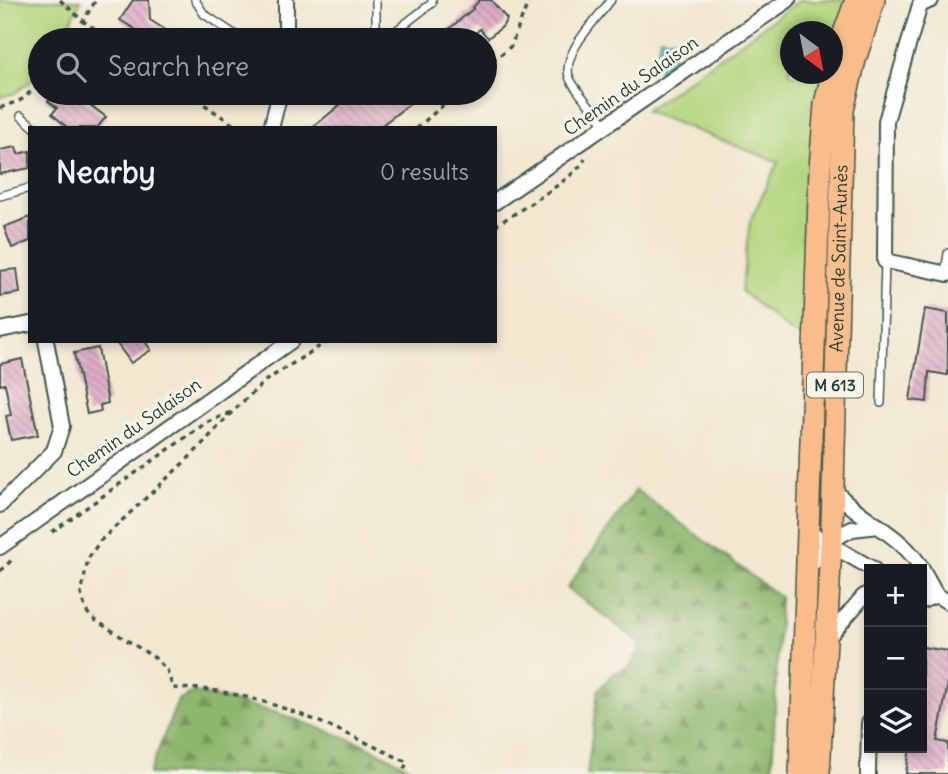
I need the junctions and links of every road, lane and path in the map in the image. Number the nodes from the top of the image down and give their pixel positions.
1 (61, 0) edge
2 (96, 0) edge
3 (195, 0) edge
4 (286, 0) edge
5 (376, 0) edge
6 (432, 0) edge
7 (529, 0) edge
8 (611, 0) edge
9 (788, 0) edge
10 (856, 0) edge
11 (874, 0) edge
12 (931, 0) edge
13 (83, 21) junction
14 (79, 28) edge
15 (94, 28) edge
16 (225, 28) edge
17 (286, 28) edge
18 (375, 28) edge
19 (400, 28) edge
20 (843, 36) edge
21 (497, 58) edge
22 (829, 84) edge
23 (28, 94) edge
24 (205, 105) edge
25 (278, 105) edge
26 (443, 105) edge
27 (0, 108) edge
28 (21, 116) dead end
29 (33, 126) edge
30 (235, 126) edge
31 (272, 126) edge
32 (418, 126) edge
33 (607, 127) junction
34 (586, 141) junction
35 (28, 189) edge
36 (0, 197) edge
37 (497, 201) edge
38 (497, 225) edge
39 (948, 253) edge
40 (885, 261) junction
41 (947, 274) edge
42 (28, 324) edge
43 (0, 330) edge
44 (46, 343) edge
45 (288, 343) edge
46 (325, 343) edge
47 (881, 403) dead end
48 (233, 411) junction
49 (832, 488) junction
50 (0, 505) edge
51 (879, 526) junction
52 (808, 533) junction
53 (49, 534) dead end
54 (829, 546) junction
55 (0, 547) edge
56 (15, 557) dead end
57 (864, 564) edge
58 (919, 564) edge
59 (807, 569) junction
60 (0, 571) edge
61 (927, 576) edge
62 (864, 596) edge
63 (942, 599) edge
64 (826, 640) junction
65 (868, 753) edge
66 (402, 774) edge
67 (800, 774) edge
68 (819, 774) edge
69 (868, 774) edge

1 - 13 path
2 - 13 path
3 - 16 lane
4 - 17 street
5 - 18 lane
6 - 19 lane
7 - 21 path
8 - 33 lane
9 - 33 street, Chemin du Salaison
10 - 20 main road, Avenue de Saint-Aunès / M 613
11 - 49 main road, Avenue de Saint-Aunès / M 613
12 - 40 street
13 - 14 path
13 - 15 path
22 - 52 main road, Avenue de Saint-Aunès / M 613
23 - 27 path
24 - 30 path
25 - 31 street
26 - 32 path
28 - 29 lane
33 - 34 street, Chemin du Salaison
34 - 37 street, Chemin du Salaison
34 - 38 path
35 - 36 lane
39 - 41 lane
40 - 41 street
40 - 47 lane
42 - 43 street
44 - 50 street
45 - 55 street, Chemin du Salaison
46 - 48 path
48 - 53 path
48 - 66 path
49 - 51 street
49 - 54 main road, Avenue de Saint-Aunès / M 613
51 - 54 street
51 - 58 street
52 - 54 street
52 - 59 main road, Avenue de Saint-Aunès / M 613
54 - 57 street
54 - 59 street
54 - 64 main road, Avenue de Saint-Aunès / M 613
56 - 60 path
59 - 67 main road, Avenue de Saint-Aunès / M 613
61 - 63 street
62 - 64 street
64 - 68 main road, Avenue de Saint-Aunès / M 613
65 - 69 street

